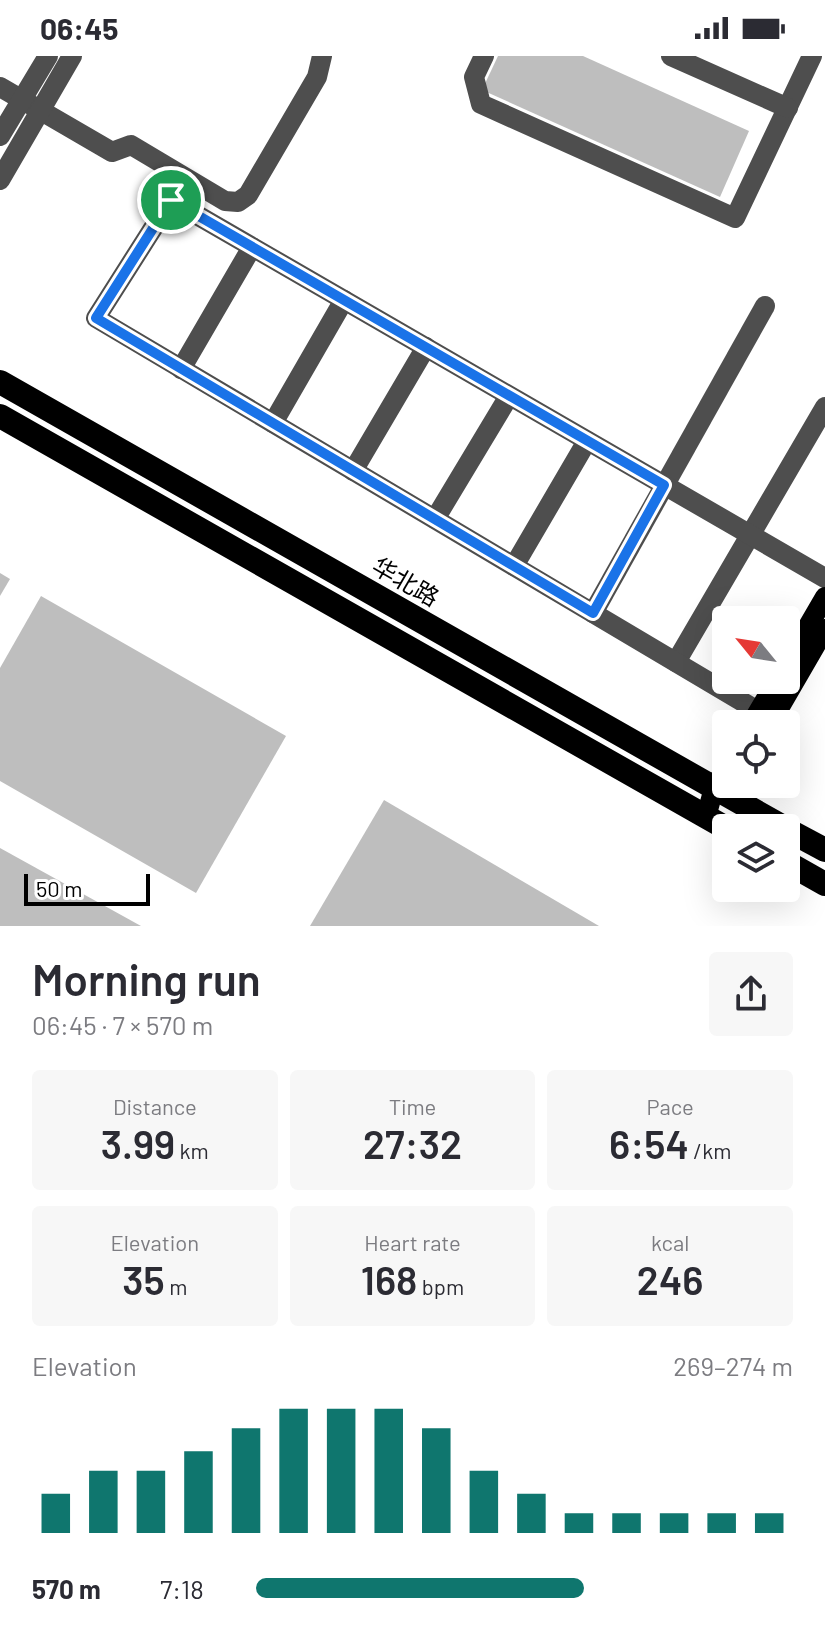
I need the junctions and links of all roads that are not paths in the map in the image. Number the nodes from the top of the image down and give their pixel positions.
1 (48, 56) edge
2 (72, 56) edge
3 (322, 56) edge
4 (484, 56) edge
5 (671, 56) edge
6 (812, 56) edge
7 (0, 87) edge
8 (22, 100) junction
9 (788, 108) junction
10 (40, 111) junction
11 (0, 136) edge
12 (0, 180) edge
13 (252, 247) junction
14 (344, 300) junction
15 (765, 306) dead end
16 (426, 347) junction
17 (181, 369) junction
18 (0, 382) edge
19 (509, 396) junction
20 (825, 407) edge
21 (0, 416) edge
22 (273, 423) junction
23 (587, 441) junction
24 (353, 471) junction
25 (664, 485) junction
26 (435, 519) junction
27 (749, 534) junction
28 (514, 566) junction
29 (825, 578) edge
30 (825, 597) edge
31 (593, 613) junction
32 (825, 629) edge
33 (800, 640) edge
34 (676, 662) junction
35 (746, 710) edge
36 (767, 710) edge
37 (712, 776) edge
38 (745, 798) edge
39 (767, 814) edge
40 (712, 820) edge
41 (800, 836) edge
42 (825, 850) edge
43 (800, 870) edge
44 (825, 884) edge

1 - 8 street
2 - 10 street
3 - 10 street
4 - 9 street
5 - 9 street
6 - 9 street
7 - 8 street
8 - 10 street
8 - 11 street
10 - 12 street
13 - 14 street
13 - 17 street
13 - 17 street
14 - 16 street
14 - 22 street
15 - 25 street
16 - 19 street
16 - 24 street
17 - 22 street
18 - 37 highway, 华北路
19 - 23 street
19 - 26 street
20 - 27 street
21 - 40 highway
22 - 24 street
23 - 25 street
23 - 28 street
24 - 26 street
25 - 27 street
25 - 31 street
26 - 28 street
27 - 29 street
27 - 34 street
28 - 31 street
30 - 33 main road
31 - 34 street
32 - 36 main road
34 - 35 street
38 - 39 highway, 华北路
41 - 42 highway, 华北路
43 - 44 highway

